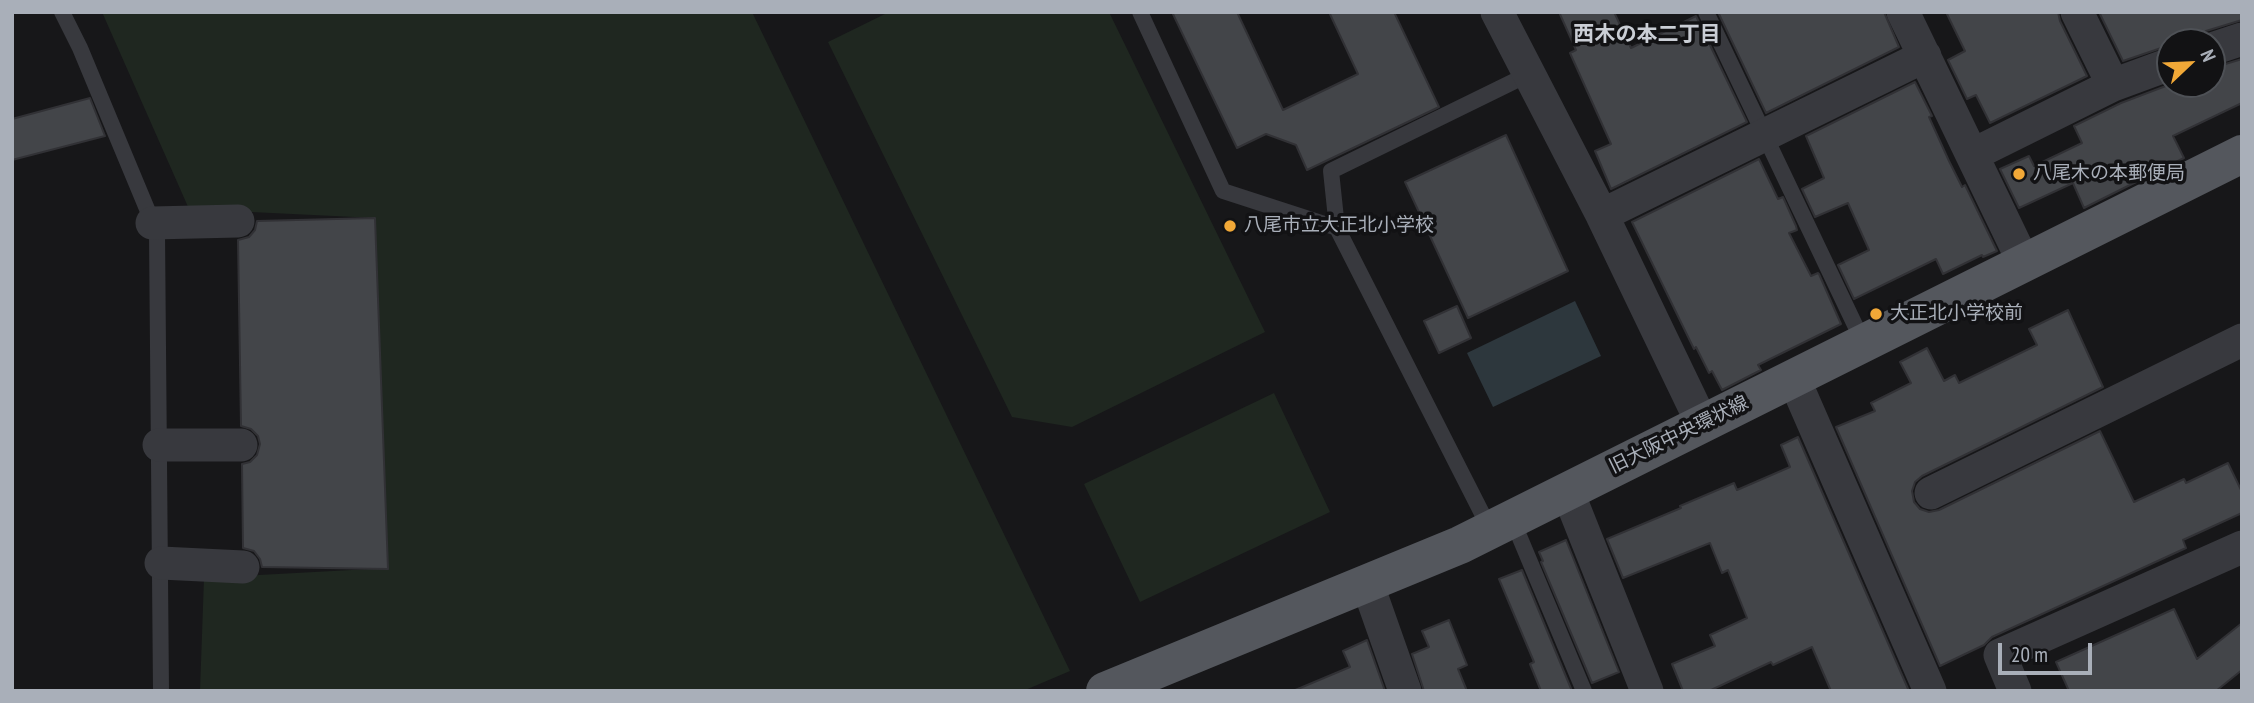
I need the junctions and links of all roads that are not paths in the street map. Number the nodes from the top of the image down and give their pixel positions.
1 (62, 12) edge
2 (1140, 12) edge
3 (1497, 12) edge
4 (1706, 12) edge
5 (1903, 12) edge
6 (2077, 12) edge
7 (1925, 56) junction
8 (2156, 69) edge
9 (1529, 74) junction
10 (2113, 85) junction
11 (1764, 136) junction
12 (2242, 154) edge
13 (1972, 155) junction
14 (1602, 215) junction
15 (238, 221) dead end
16 (152, 223) junction
17 (1337, 228) junction
18 (2024, 263) junction
19 (2242, 340) edge
20 (1864, 344) junction
21 (1794, 379) junction
22 (1702, 423) junction
23 (241, 444) dead end
24 (159, 445) junction
25 (1567, 491) junction
26 (1931, 493) dead end
27 (1501, 524) junction
28 (2242, 547) edge
29 (161, 563) junction
30 (243, 567) dead end
31 (1367, 583) junction
32 (161, 691) edge
33 (1105, 691) edge
34 (1405, 691) edge
35 (1584, 691) edge
36 (1647, 691) edge
37 (1930, 691) edge
38 (2015, 691) edge

1 - 16 lane
2 - 17 lane
3 - 9 street
4 - 11 lane
5 - 7 street
6 - 10 street
7 - 11 street
7 - 13 street
8 - 10 street
9 - 14 street
9 - 17 lane
10 - 13 street
11 - 14 street
11 - 20 lane
12 - 18 main road, 旧大阪中央環状線
13 - 18 street
14 - 22 street
15 - 16 street
16 - 24 lane
17 - 27 lane
18 - 20 main road, 旧大阪中央環状線
19 - 26 street
20 - 21 main road, 旧大阪中央環状線
21 - 22 main road, 旧大阪中央環状線
21 - 37 street
22 - 25 main road, 旧大阪中央環状線
23 - 24 street
24 - 29 lane
25 - 27 main road, 旧大阪中央環状線
25 - 36 street
27 - 31 main road, 旧大阪中央環状線
27 - 35 lane
28 - 38 street
29 - 30 street
29 - 32 lane
31 - 33 main road, 旧大阪中央環状線
31 - 34 street

